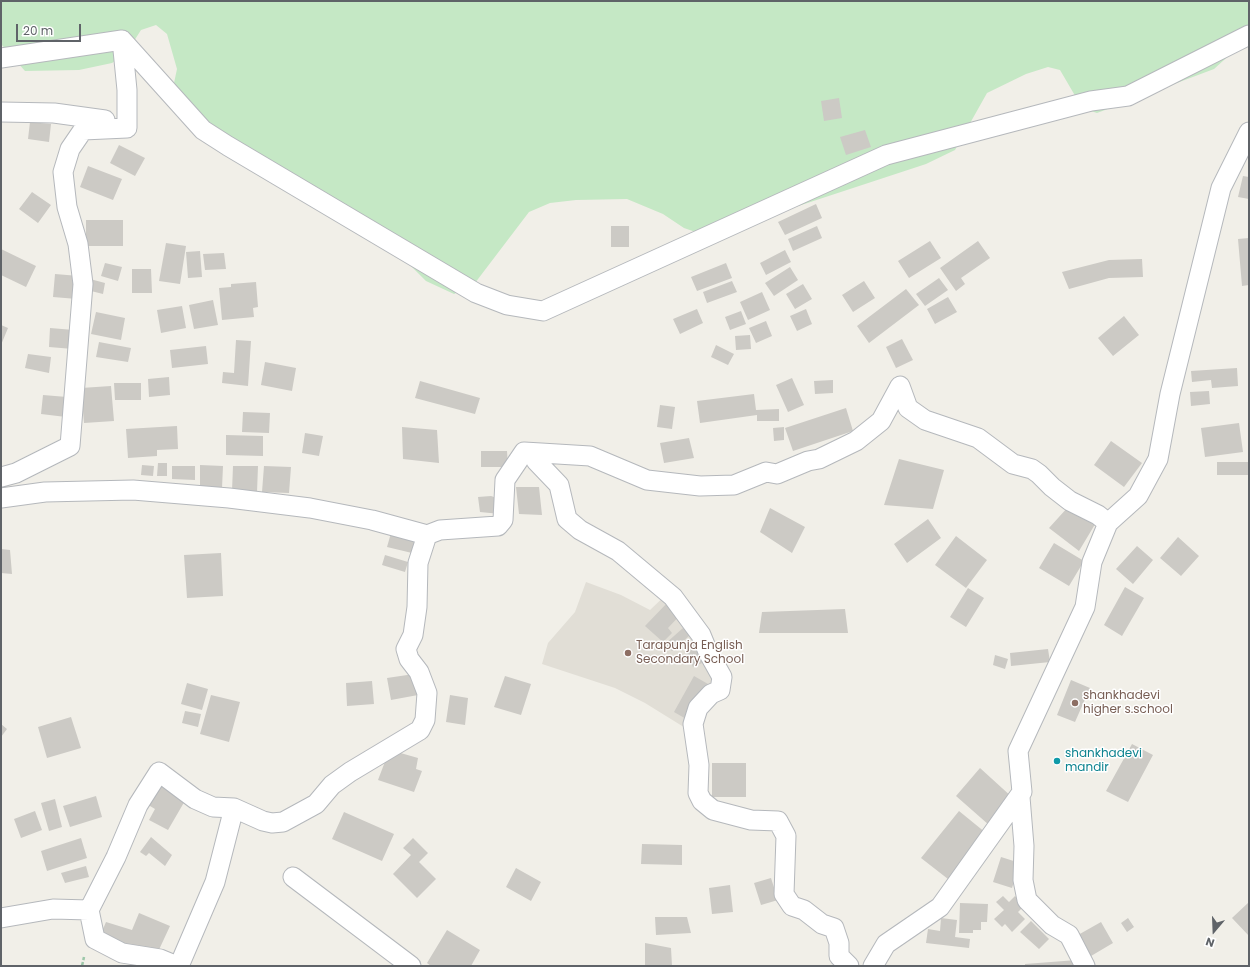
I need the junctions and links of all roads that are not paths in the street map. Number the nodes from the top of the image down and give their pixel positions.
1 (1249, 35) edge
2 (122, 40) junction
3 (1, 58) edge
4 (1, 112) edge
5 (127, 128) junction
6 (1249, 132) edge
7 (541, 453) junction
8 (1, 477) edge
9 (1, 498) edge
10 (1108, 523) junction
11 (427, 535) junction
12 (1020, 797) junction
13 (234, 808) junction
14 (293, 877) dead end
15 (89, 910) junction
16 (1, 918) edge
17 (178, 966) edge
18 (411, 966) edge
19 (849, 966) edge
20 (873, 966) edge
21 (1085, 966) edge

1 - 2 street
2 - 3 street
2 - 5 street
4 - 5 street
5 - 8 street
6 - 10 street
7 - 10 street
7 - 11 street
7 - 19 street
9 - 11 street
10 - 12 street
11 - 13 street
12 - 20 street
12 - 21 street
13 - 15 street
13 - 17 street
14 - 18 street
15 - 16 street
15 - 17 street

